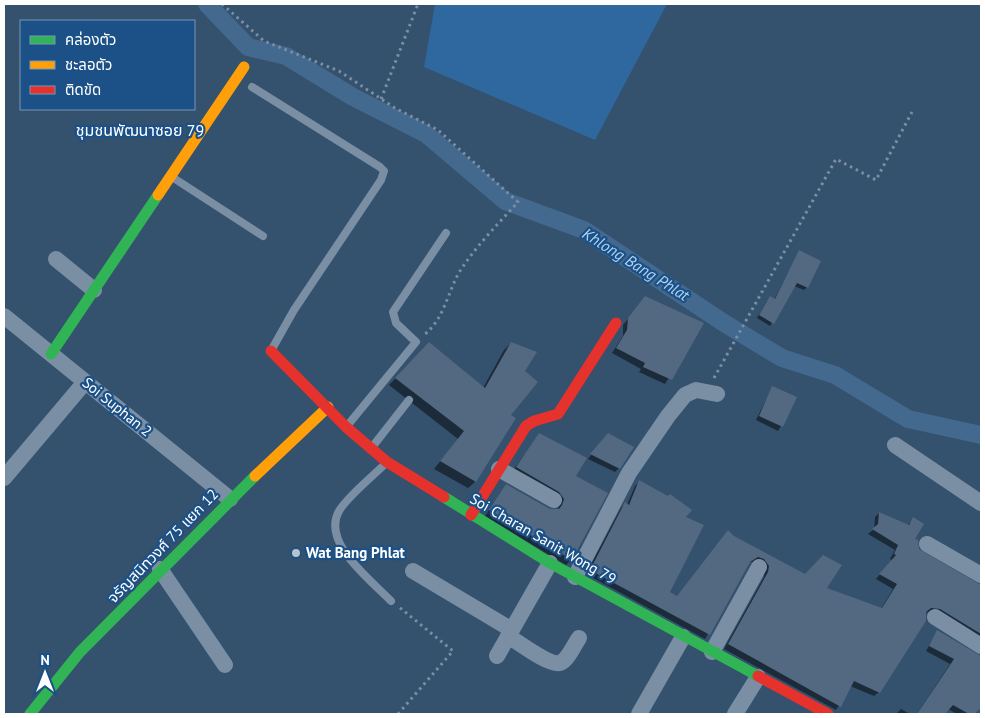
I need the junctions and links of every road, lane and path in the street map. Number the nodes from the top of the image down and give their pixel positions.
1 (222, 4) edge
2 (418, 4) edge
3 (244, 67) dead end
4 (252, 88) dead end
5 (381, 99) junction
6 (912, 112) dead end
7 (171, 176) junction
8 (446, 233) dead end
9 (263, 236) dead end
10 (56, 259) dead end
11 (94, 290) junction
12 (4, 316) edge
13 (616, 323) dead end
14 (416, 342) junction
15 (271, 351) joint
16 (51, 354) junction
17 (85, 382) junction
18 (712, 392) joint
19 (408, 400) dead end
20 (328, 408) junction
21 (346, 427) junction
22 (895, 445) dead end
23 (370, 450) junction
24 (386, 462) junction
25 (498, 469) junction
26 (4, 478) edge
27 (230, 499) junction
28 (554, 500) dead end
29 (981, 503) edge
30 (471, 515) junction
31 (927, 544) dead end
32 (550, 563) junction
33 (759, 568) dead end
34 (160, 569) junction
35 (413, 571) dead end
36 (981, 575) edge
37 (575, 577) junction
38 (391, 601) joint
39 (935, 617) dead end
40 (510, 633) junction
41 (683, 637) junction
42 (578, 638) dead end
43 (981, 646) edge
44 (712, 652) junction
45 (497, 656) dead end
46 (225, 665) dead end
47 (758, 677) junction
48 (30, 714) edge
49 (398, 714) edge
50 (640, 714) edge
51 (735, 714) edge
52 (828, 714) edge

1 - 5 path
2 - 5 path
3 - 7 street
4 - 15 lane
5 - 14 path
6 - 18 path
7 - 9 lane
7 - 11 street
8 - 14 lane
10 - 11 street
11 - 16 street
12 - 16 street, Soi Suphan 2
13 - 25 street
14 - 21 lane
15 - 20 street, Soi Charan Sanit Wong 79
16 - 17 street, Soi Suphan 2
17 - 26 street
17 - 27 street, Soi Suphan 2
18 - 37 street
19 - 23 lane
20 - 21 street, Soi Charan Sanit Wong 79
20 - 27 street, จรัญสนิทวงศ์ 75 แยก 12
21 - 23 street, Soi Charan Sanit Wong 79
22 - 29 street
23 - 24 street, Soi Charan Sanit Wong 79
24 - 30 street, Soi Charan Sanit Wong 79
24 - 38 lane
25 - 28 street
25 - 30 street
27 - 34 street, จรัญสนิทวงศ์ 75 แยก 12
30 - 32 street, Soi Charan Sanit Wong 79
31 - 36 street
32 - 37 street, Soi Charan Sanit Wong 79
32 - 40 street
33 - 44 street
34 - 46 street
34 - 48 street, จรัญสนิทวงศ์ 75 แยก 12
35 - 40 street
37 - 41 street, Soi Charan Sanit Wong 79
38 - 49 path
39 - 43 street
40 - 42 street
40 - 45 street
41 - 44 street, Soi Charan Sanit Wong 79
41 - 50 street
44 - 47 street, Soi Charan Sanit Wong 79
47 - 51 street
47 - 52 street, Soi Charan Sanit Wong 79

